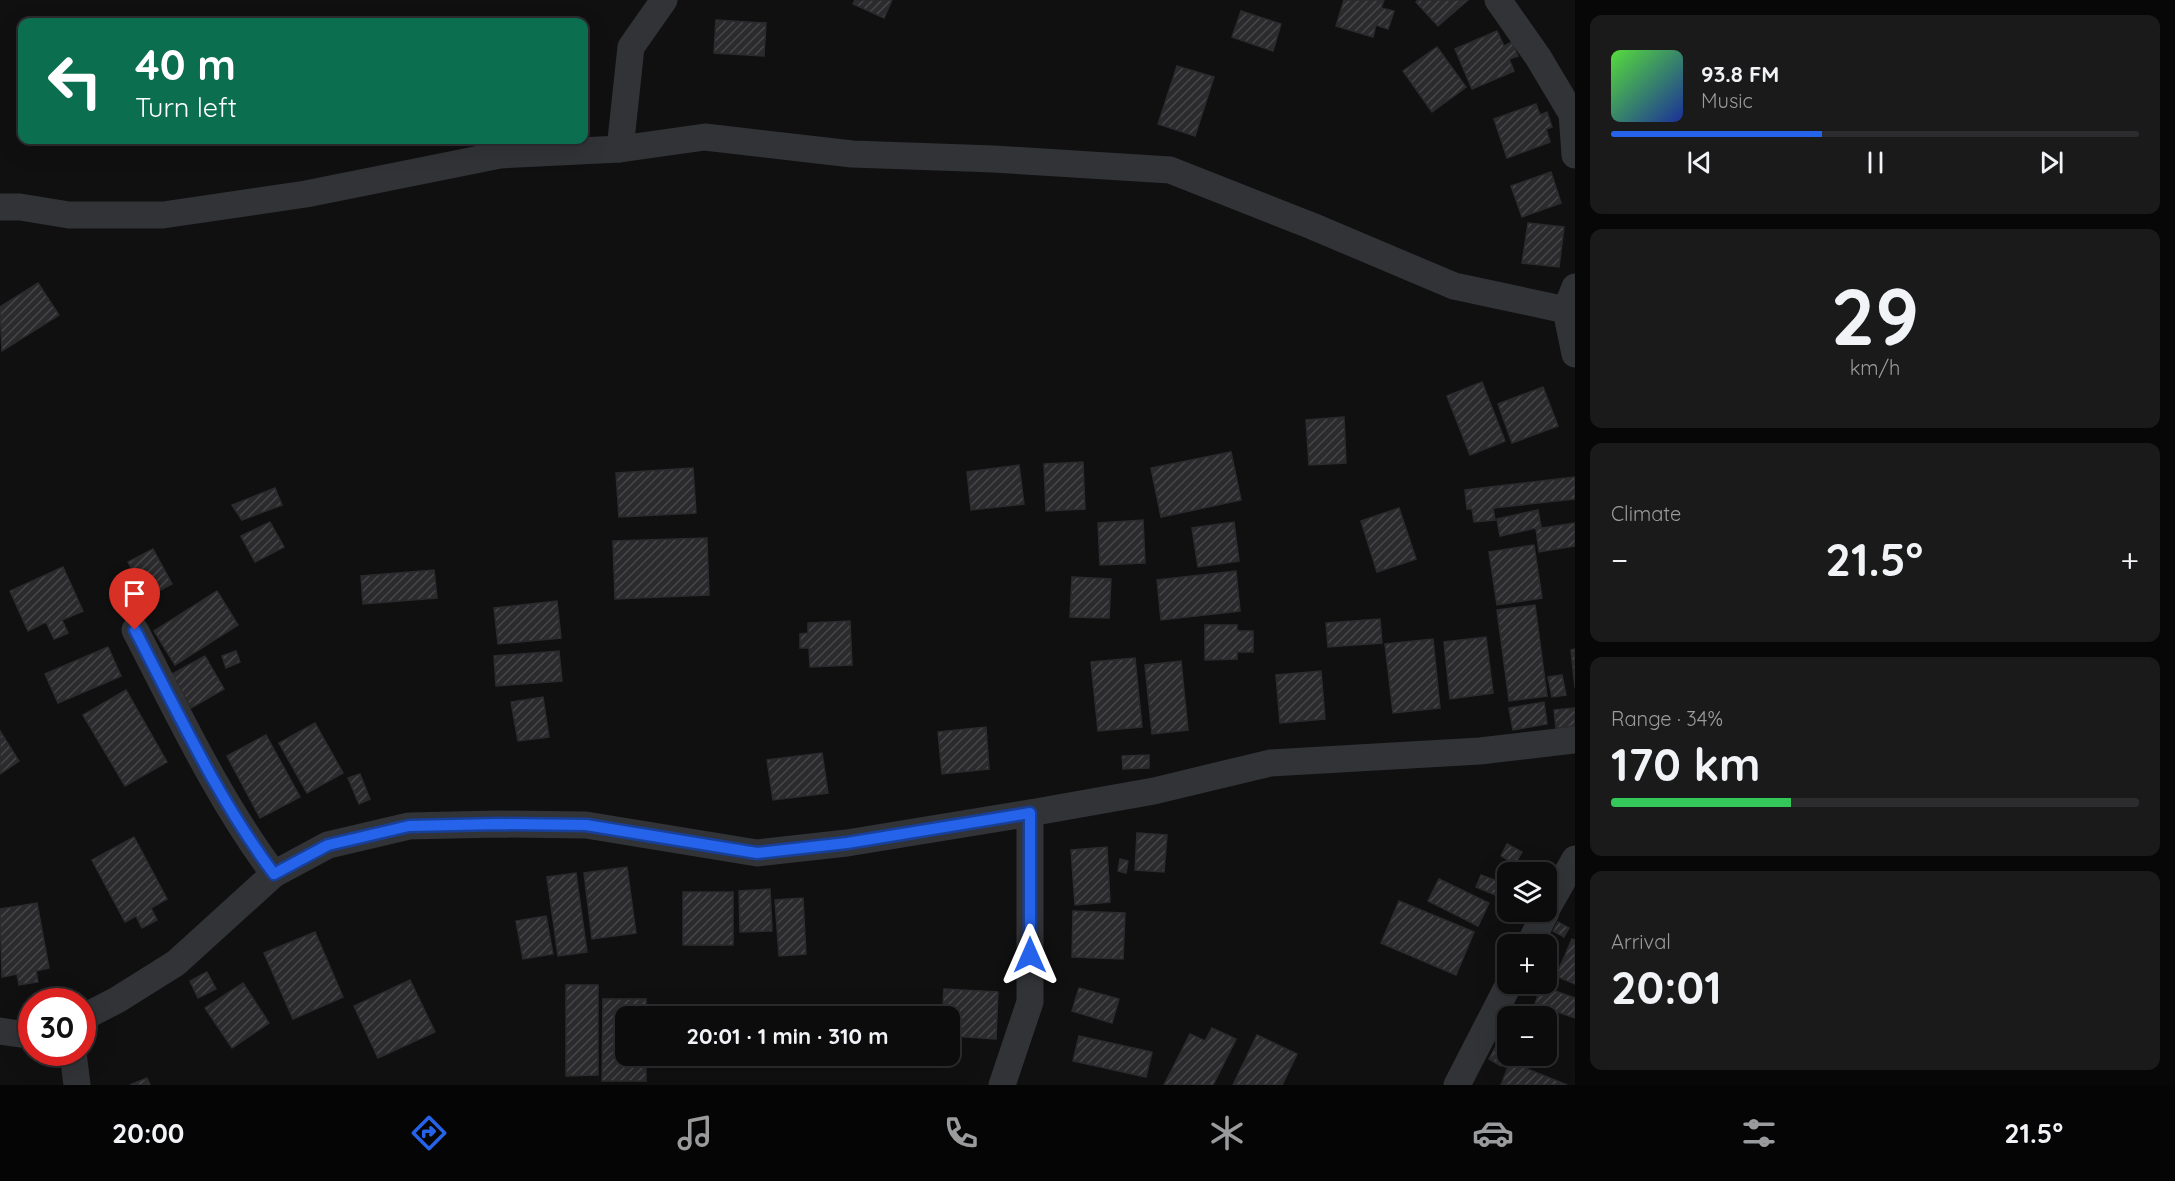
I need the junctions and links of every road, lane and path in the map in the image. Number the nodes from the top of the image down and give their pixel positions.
1 (664, 0) edge
2 (1498, 0) edge
3 (620, 149) junction
4 (1575, 155) edge
5 (0, 207) edge
6 (1570, 298) edge
7 (1575, 354) edge
8 (135, 630) dead end
9 (1575, 740) edge
10 (1030, 813) junction
11 (1575, 859) edge
12 (274, 874) junction
13 (1557, 891) edge
14 (1504, 994) edge
15 (96, 1011) edge
16 (0, 1031) edge
17 (18, 1034) edge
18 (75, 1066) edge
19 (77, 1085) edge
20 (1002, 1085) edge
21 (1457, 1085) edge

1 - 3 street
2 - 4 street
3 - 5 street
3 - 6 street
6 - 7 street
8 - 12 street
9 - 10 street
10 - 12 street
10 - 20 street
11 - 13 street
12 - 15 street
14 - 21 street
16 - 17 street
18 - 19 street

